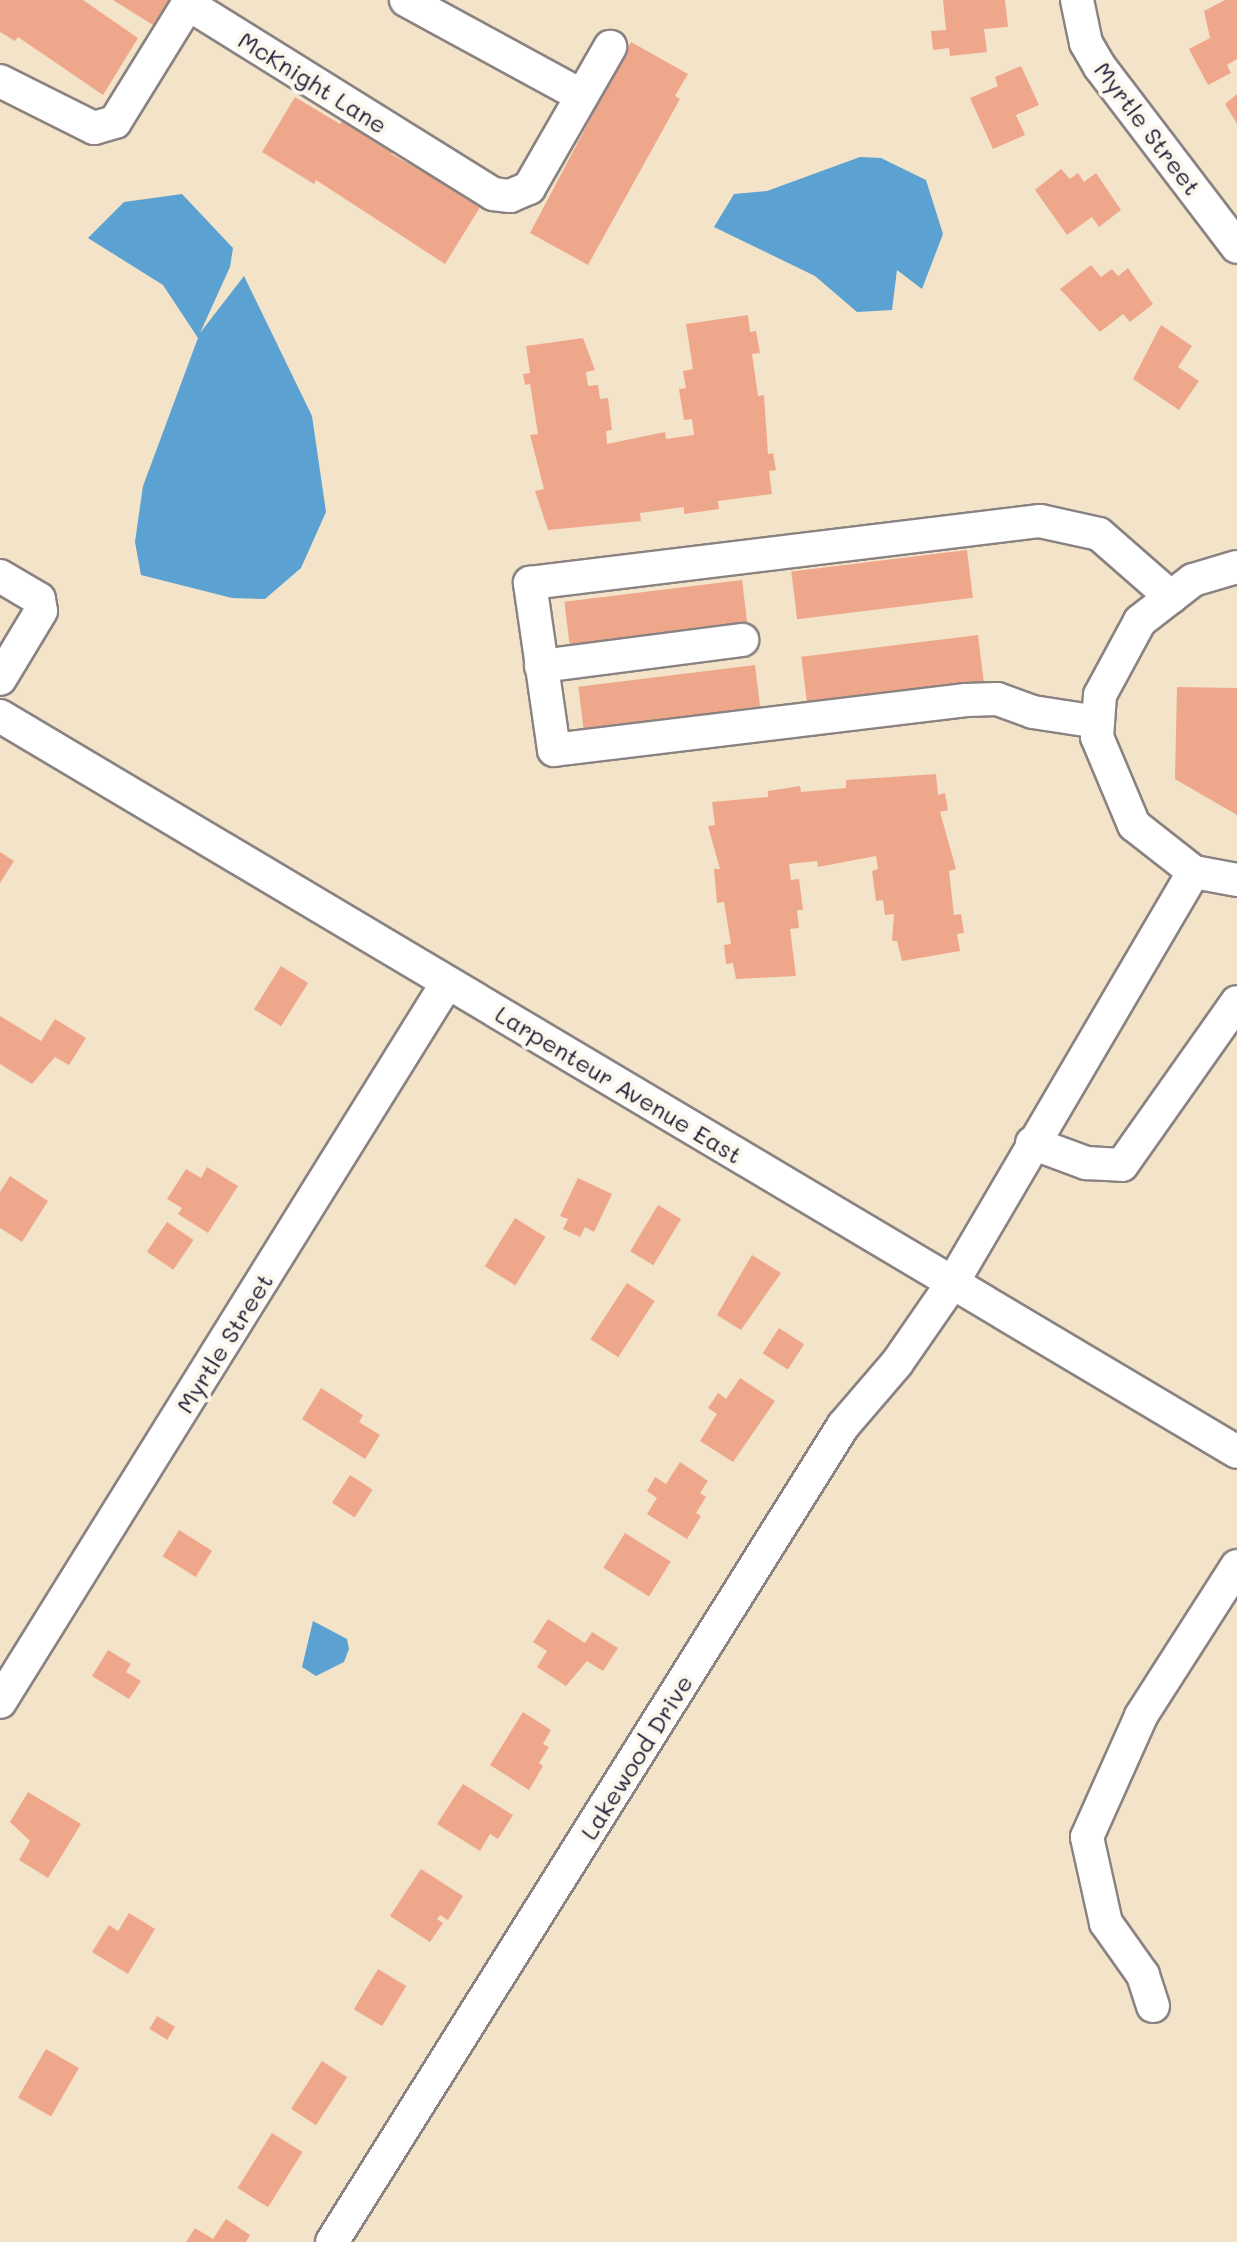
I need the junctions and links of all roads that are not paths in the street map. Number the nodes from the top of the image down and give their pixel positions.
1 (406, 0) edge
2 (1077, 0) edge
3 (189, 2) edge
4 (610, 47) dead end
5 (0, 81) edge
6 (582, 96) junction
7 (1237, 247) edge
8 (1237, 567) edge
9 (0, 576) edge
10 (1171, 597) junction
11 (742, 640) dead end
12 (541, 666) junction
13 (0, 679) edge
14 (0, 716) edge
15 (1098, 722) junction
16 (1194, 872) junction
17 (1237, 880) edge
18 (447, 983) junction
19 (1237, 1002) edge
20 (1032, 1143) junction
21 (953, 1282) junction
22 (1237, 1452) edge
23 (1237, 1566) edge
24 (0, 1702) edge
25 (1153, 2006) dead end
26 (332, 2242) edge

1 - 6 street
2 - 7 street, Myrtle Street
3 - 5 street, McKnight Lane
3 - 6 street, McKnight Lane
4 - 6 street, McKnight Lane
8 - 10 street
9 - 13 street
10 - 12 street
10 - 15 street
11 - 12 street
12 - 15 street
14 - 18 street, Larpenteur Avenue East
15 - 16 street
16 - 17 street
16 - 20 street, Lakewood Drive
18 - 21 street, Larpenteur Avenue East
18 - 24 street, Myrtle Street
19 - 20 street
20 - 21 street, Lakewood Drive
21 - 22 street, Larpenteur Avenue East
21 - 26 street, Lakewood Drive
23 - 25 street

